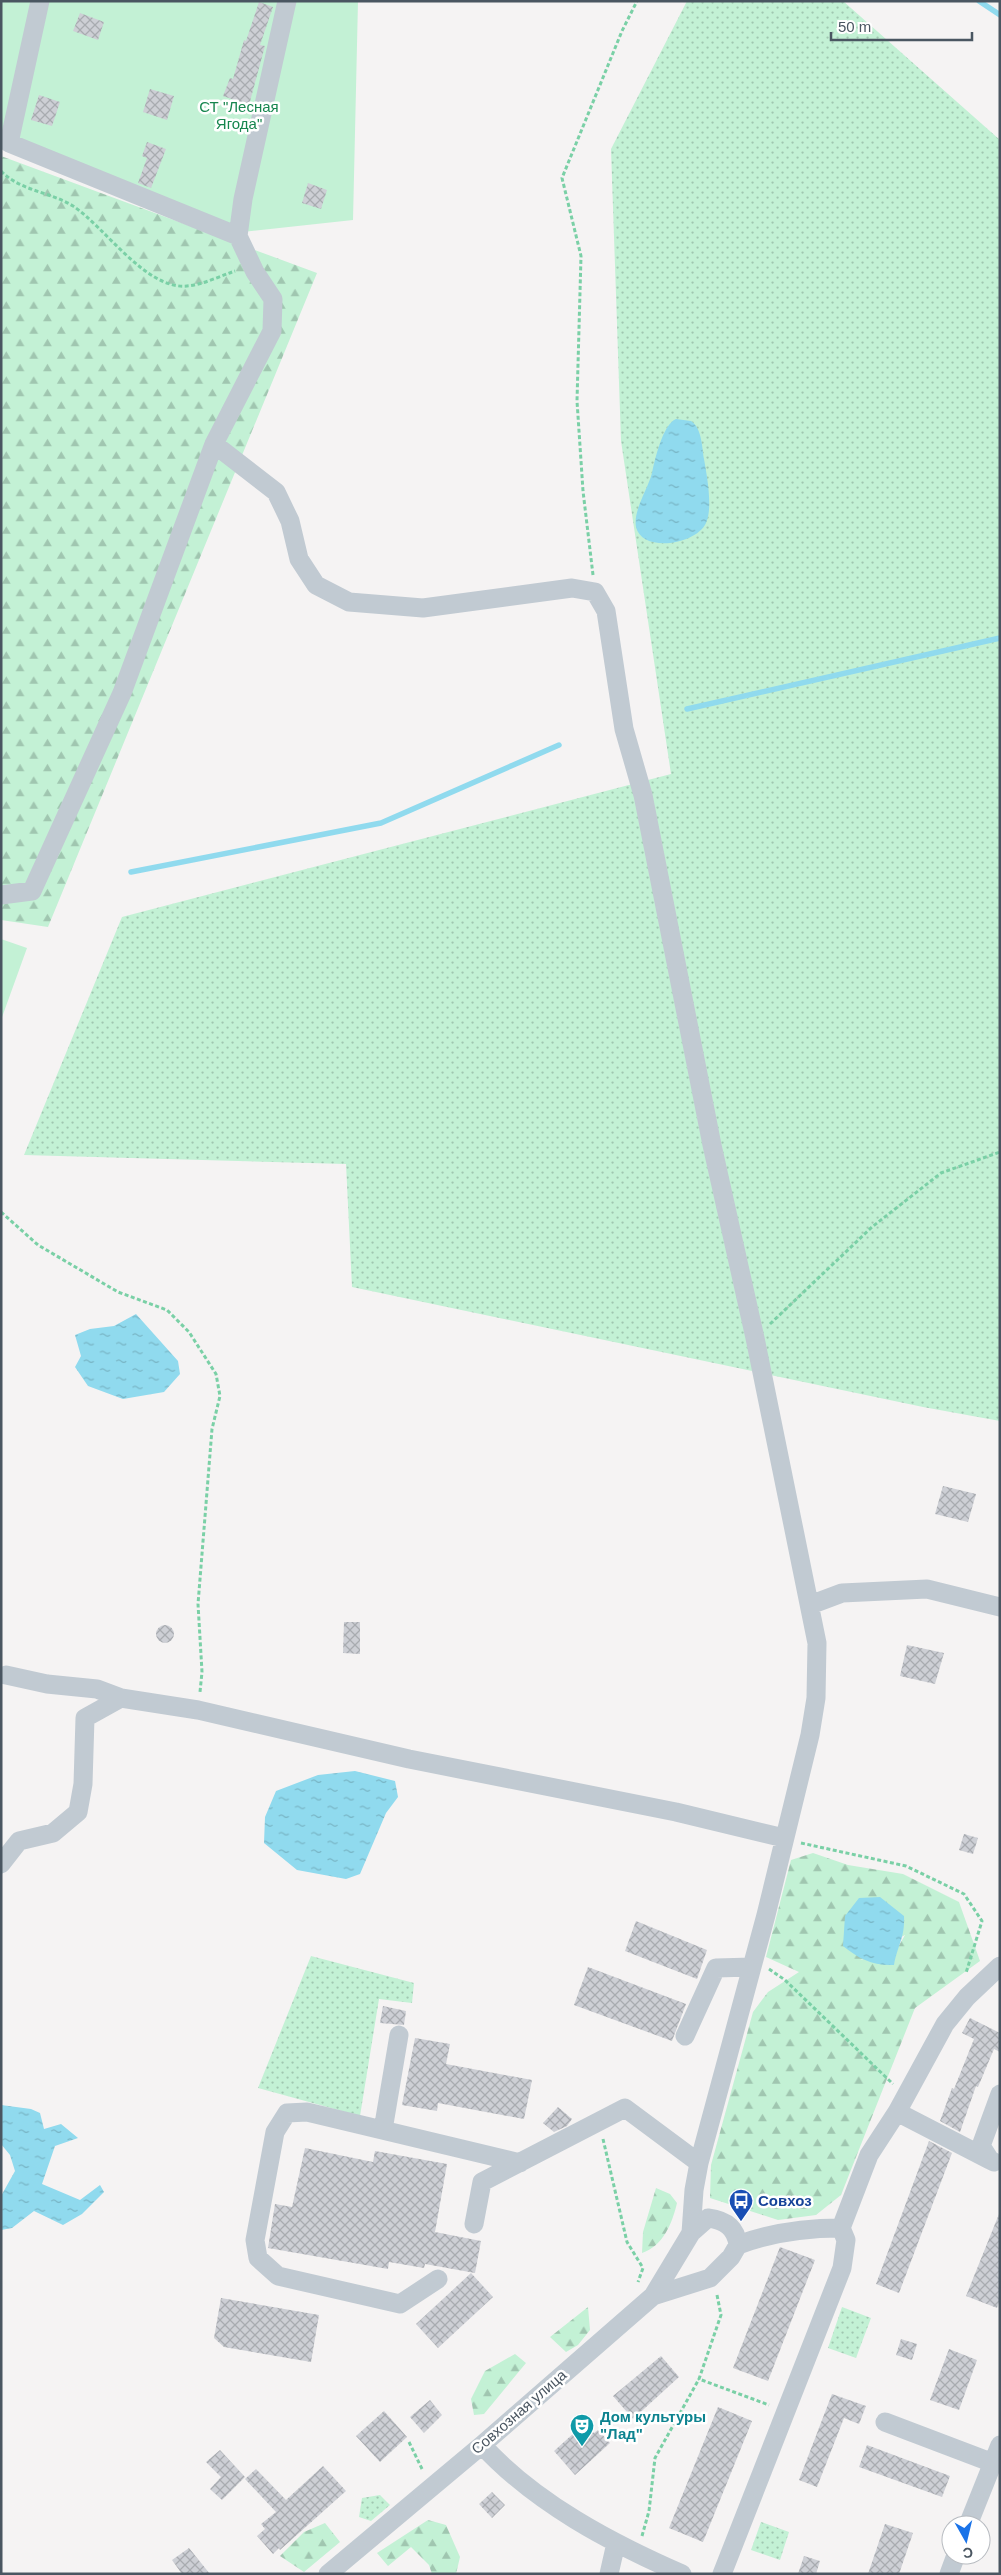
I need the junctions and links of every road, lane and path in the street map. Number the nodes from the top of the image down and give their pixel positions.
1 (40, 1) edge
2 (287, 1) edge
3 (637, 1) edge
4 (1, 171) edge
5 (238, 236) junction
6 (255, 272) junction
7 (214, 444) junction
8 (595, 592) junction
9 (1, 895) edge
10 (1000, 1152) edge
11 (1, 1212) edge
12 (755, 1338) junction
13 (810, 1605) junction
14 (1000, 1607) edge
15 (6, 1675) dead end
16 (122, 1698) junction
17 (198, 1710) junction
18 (784, 1838) junction
19 (1, 1864) edge
20 (753, 1963) junction
21 (1000, 1966) edge
22 (967, 1997) junction
23 (399, 2035) dead end
24 (685, 2036) dead end
25 (1000, 2094) edge
26 (902, 2104) junction
27 (604, 2118) junction
28 (383, 2130) junction
29 (995, 2162) edge
30 (520, 2163) junction
31 (699, 2163) junction
32 (474, 2224) dead end
33 (842, 2228) junction
34 (691, 2233) junction
35 (738, 2245) junction
36 (710, 2278) junction
37 (438, 2279) dead end
38 (648, 2300) junction
39 (699, 2379) junction
40 (786, 2412) junction
41 (885, 2422) dead end
42 (409, 2442) dead end
43 (482, 2445) junction
44 (996, 2454) edge
45 (432, 2486) junction
46 (972, 2515) edge
47 (616, 2543) junction
48 (637, 2554) junction
49 (328, 2574) edge
50 (609, 2574) edge
51 (682, 2574) edge
52 (722, 2574) edge

1 - 5 street
2 - 5 street
3 - 8 path
4 - 6 path
5 - 6 street
6 - 7 street
7 - 8 street
7 - 9 street
8 - 12 street
10 - 12 path
11 - 17 path
12 - 13 street
13 - 14 street
13 - 18 street
15 - 16 street
16 - 17 street
16 - 19 street
17 - 18 street
18 - 20 street
18 - 22 path
20 - 24 street
20 - 26 path
20 - 31 street
21 - 22 street
22 - 26 street
23 - 28 street
25 - 29 street
26 - 29 street
26 - 33 street
27 - 30 street
27 - 31 street
27 - 38 path
28 - 30 street
28 - 37 street
30 - 32 street
31 - 34 street
33 - 35 street
33 - 40 street
34 - 35 street
34 - 38 street, Совхозная улица
35 - 36 street
36 - 38 street
36 - 39 path
38 - 43 street, Совхозная улица
39 - 40 path
39 - 48 path
40 - 52 street
41 - 44 street
42 - 45 path
43 - 45 street, Совхозная улица
43 - 47 street
44 - 46 street
45 - 49 street, Совхозная улица
47 - 48 street
47 - 50 street
48 - 51 street

